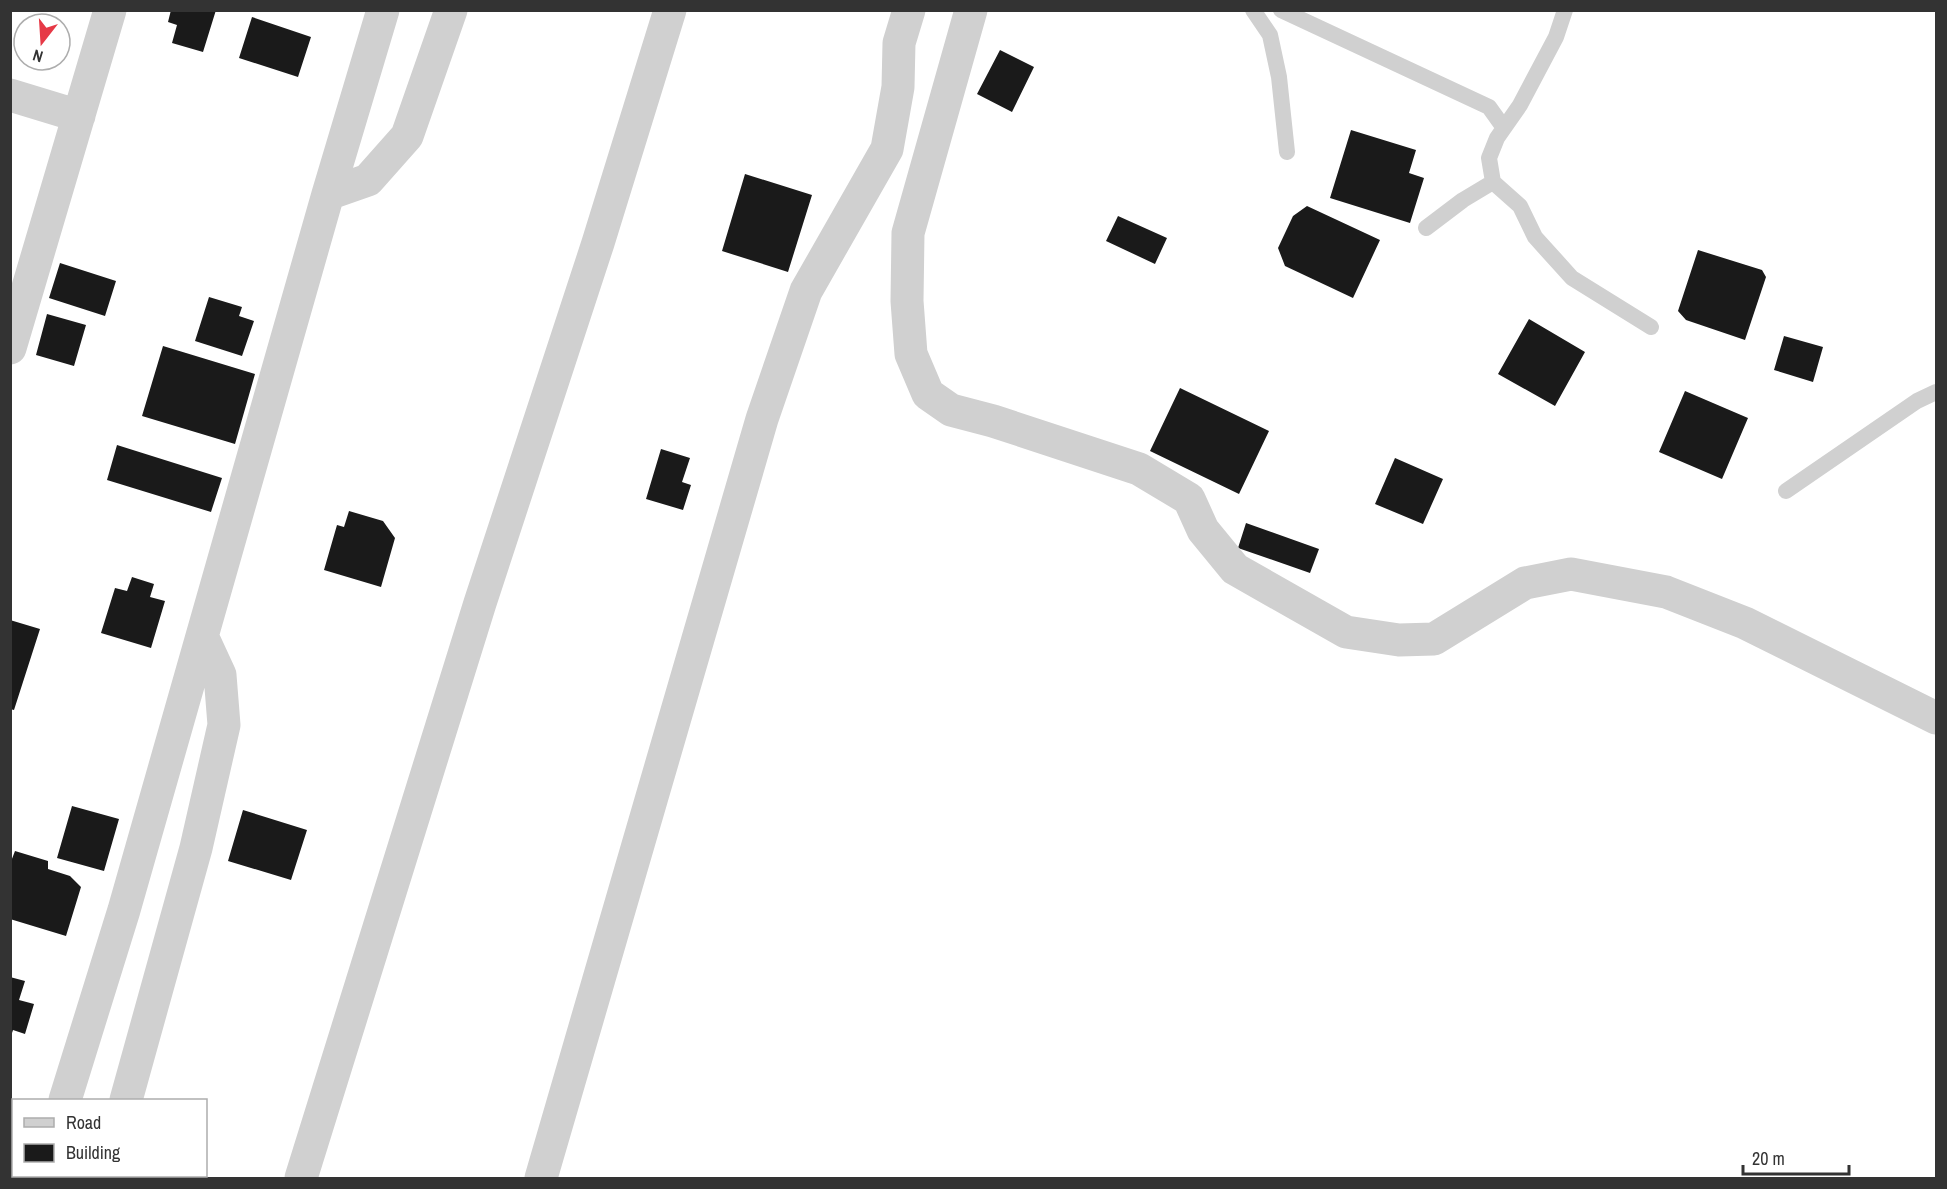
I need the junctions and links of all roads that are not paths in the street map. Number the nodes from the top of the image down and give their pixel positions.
1 (110, 10) edge
2 (383, 10) edge
3 (451, 10) edge
4 (670, 10) edge
5 (909, 10) edge
6 (971, 10) edge
7 (1253, 10) edge
8 (1281, 10) edge
9 (1565, 10) edge
10 (10, 95) edge
11 (79, 116) junction
12 (1504, 128) junction
13 (1287, 152) dead end
14 (1493, 182) junction
15 (328, 194) junction
16 (1426, 228) dead end
17 (1651, 327) dead end
18 (10, 348) edge
19 (1936, 392) edge
20 (1786, 490) dead end
21 (202, 636) junction
22 (1936, 718) edge
23 (66, 1099) edge
24 (127, 1099) edge
25 (301, 1179) edge
26 (541, 1179) edge

1 - 11 street
2 - 15 street
3 - 15 street
4 - 25 street
5 - 26 street
6 - 22 street
7 - 13 lane
8 - 12 lane
9 - 12 lane
10 - 11 street
11 - 18 street
12 - 14 lane
14 - 16 lane
14 - 17 lane
15 - 21 street
19 - 20 lane
21 - 23 street
21 - 24 street

